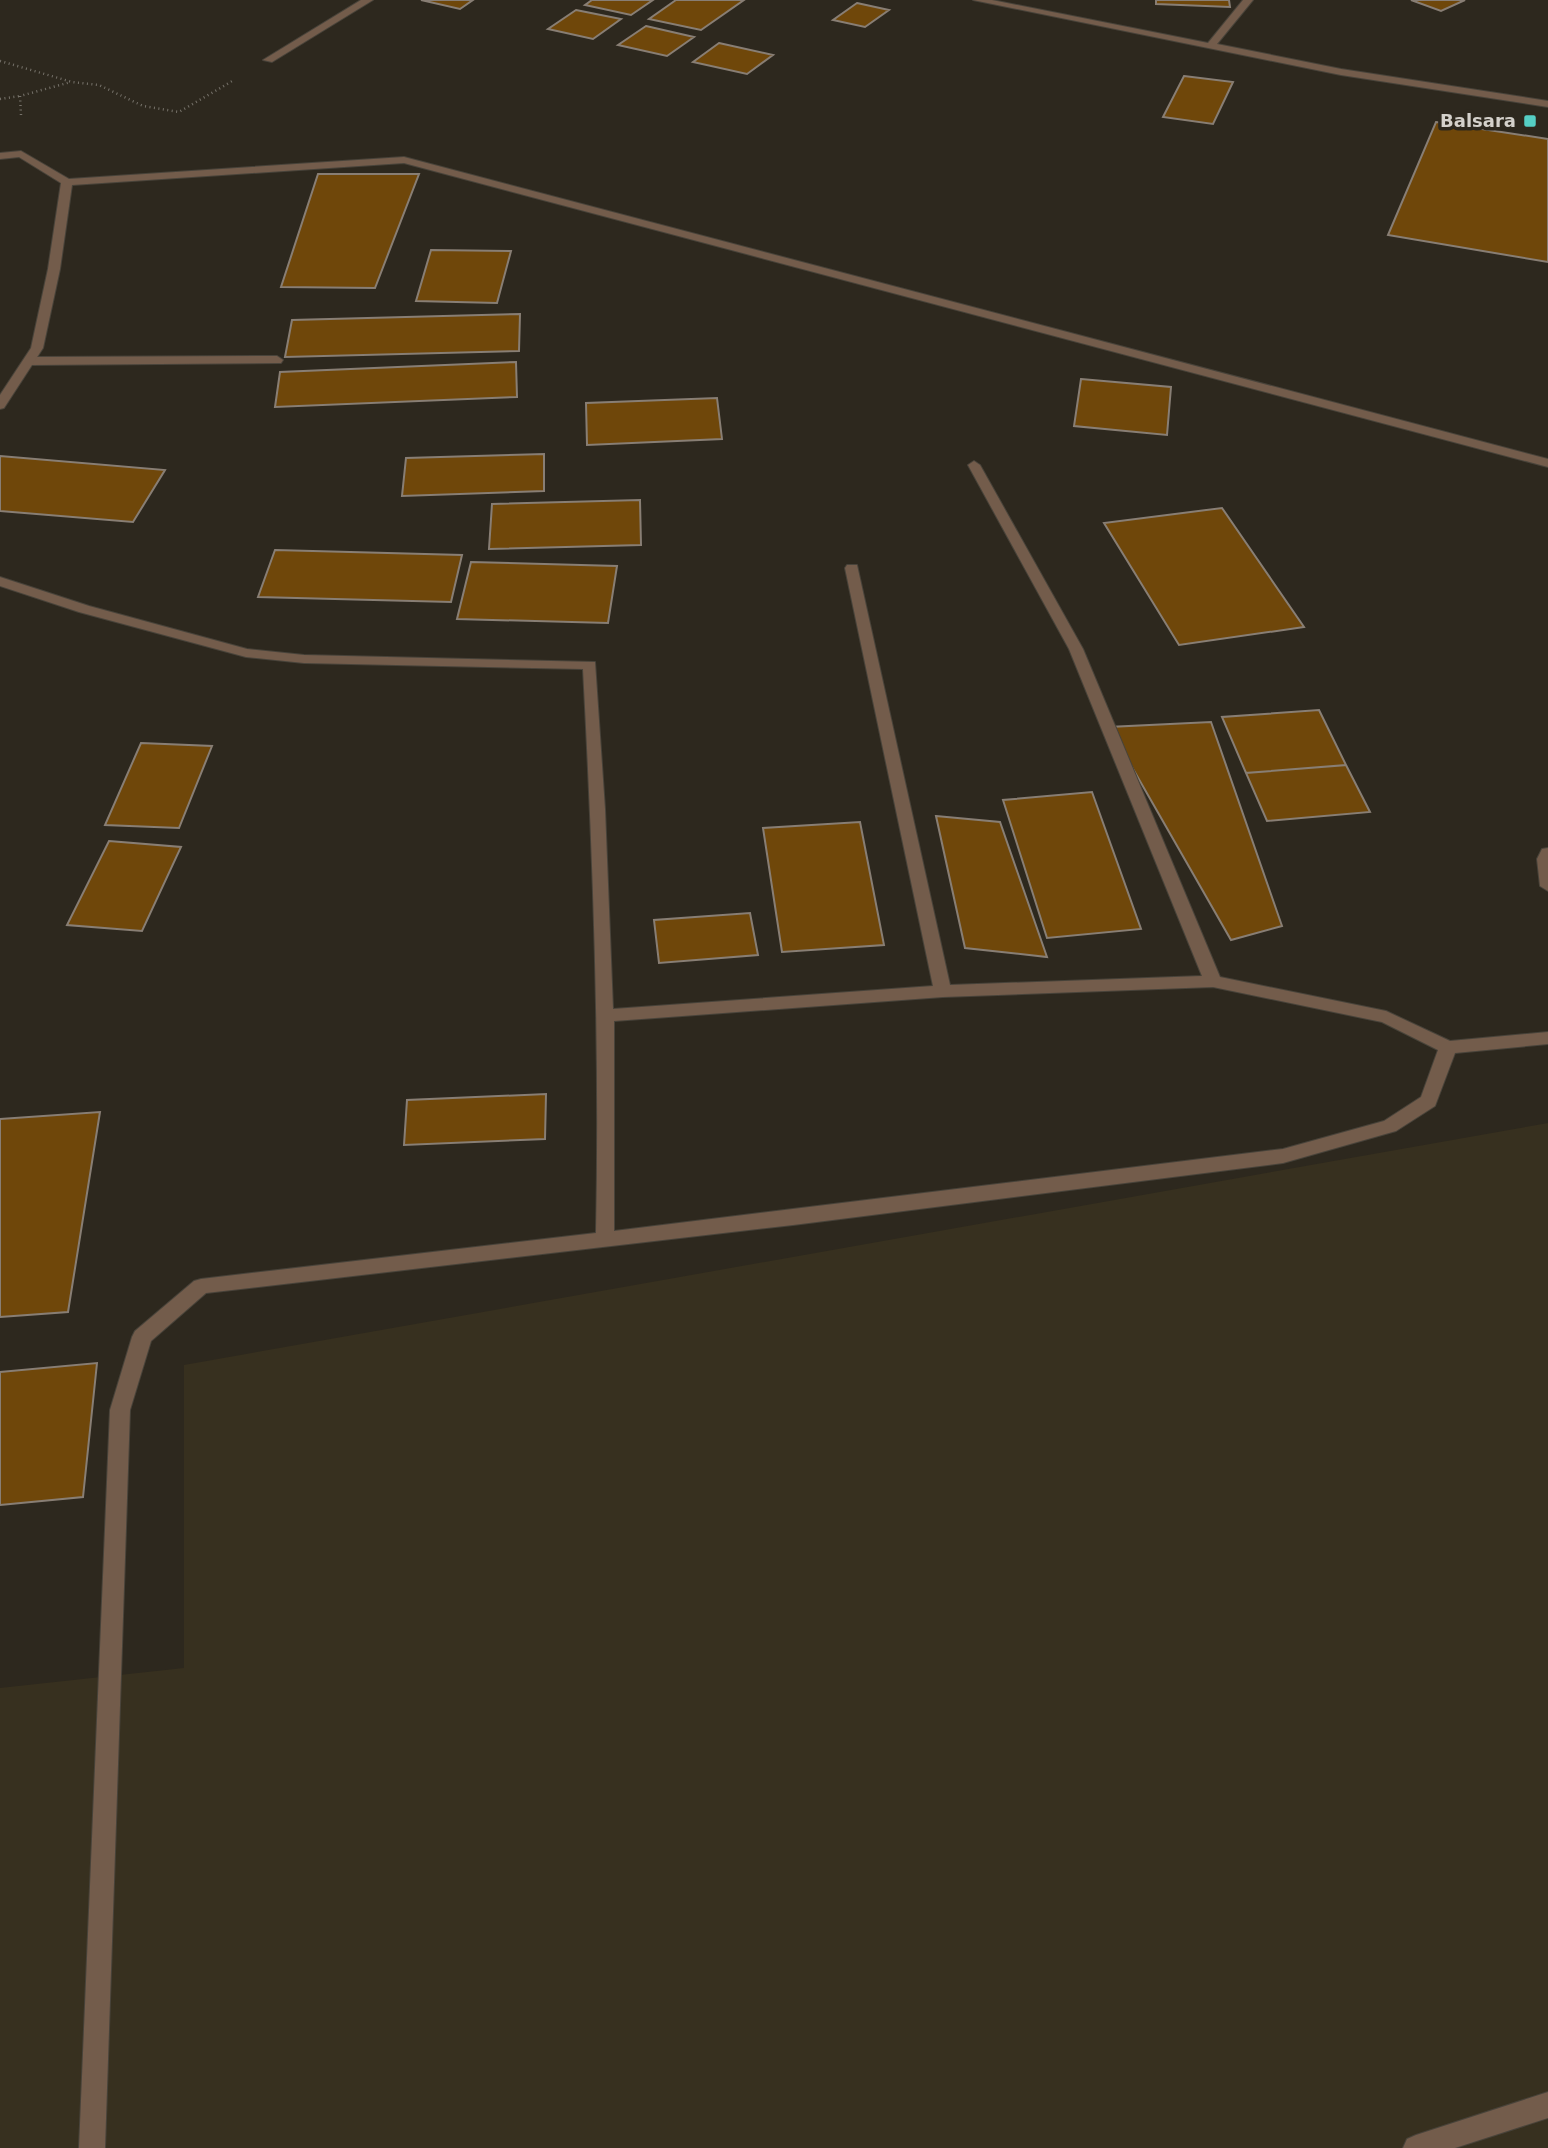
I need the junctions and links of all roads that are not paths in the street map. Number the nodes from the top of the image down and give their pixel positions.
1 (368, 0) edge
2 (978, 0) edge
3 (1248, 0) edge
4 (1210, 46) junction
5 (268, 60) dead end
6 (1548, 104) edge
7 (0, 156) edge
8 (67, 182) junction
9 (277, 360) dead end
10 (31, 361) junction
11 (0, 405) edge
12 (1548, 463) edge
13 (974, 465) dead end
14 (852, 568) dead end
15 (0, 581) edge
16 (1548, 853) edge
17 (1548, 886) edge
18 (1213, 981) junction
19 (943, 991) junction
20 (605, 1016) junction
21 (1548, 1038) edge
22 (1448, 1047) junction
23 (605, 1240) junction
24 (1548, 2105) edge
25 (92, 2148) edge
26 (1416, 2148) edge

1 - 5 street
2 - 4 street
3 - 4 street
4 - 6 street
7 - 8 street
8 - 10 street
8 - 12 street
9 - 10 street
10 - 11 street
13 - 18 street
14 - 19 street
15 - 20 street
16 - 17 street
18 - 19 street
18 - 22 street
19 - 20 street
20 - 23 street
21 - 22 street
22 - 23 street
23 - 25 street
24 - 26 street

